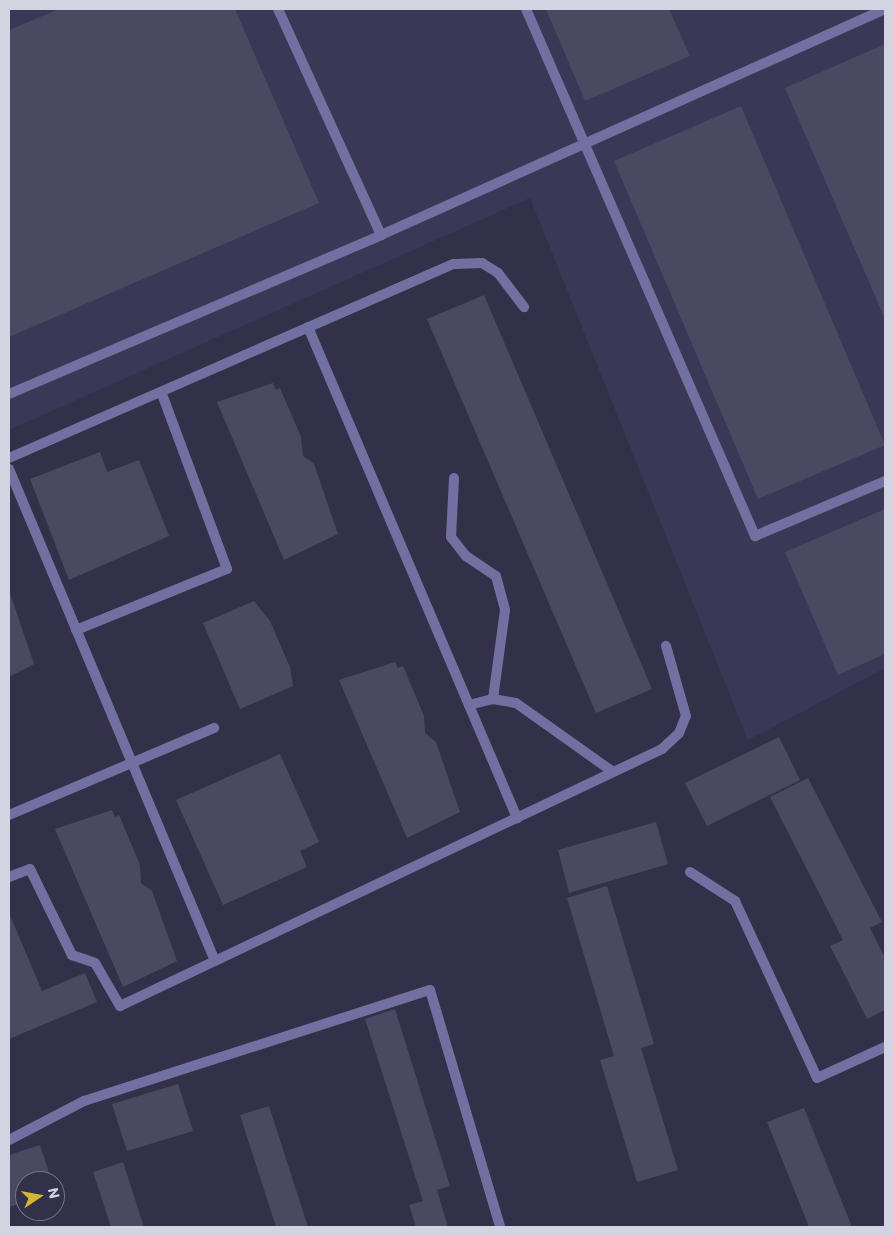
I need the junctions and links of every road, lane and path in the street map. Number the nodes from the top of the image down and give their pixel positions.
1 (278, 9) edge
2 (526, 9) edge
3 (885, 9) edge
4 (585, 143) junction
5 (381, 235) junction
6 (524, 307) dead end
7 (308, 327) junction
8 (161, 392) junction
9 (9, 394) edge
10 (9, 458) edge
11 (9, 470) edge
12 (454, 478) dead end
13 (885, 482) edge
14 (76, 630) junction
15 (666, 646) dead end
16 (493, 699) junction
17 (469, 705) junction
18 (214, 728) dead end
19 (132, 763) junction
20 (613, 772) junction
21 (9, 816) edge
22 (517, 818) junction
23 (690, 872) dead end
24 (9, 877) edge
25 (215, 961) junction
26 (885, 1046) edge
27 (9, 1140) edge
28 (500, 1227) edge

1 - 5 street
2 - 4 street
3 - 4 street
4 - 5 street
4 - 13 street
5 - 9 street
6 - 7 street
7 - 8 street
7 - 17 street
8 - 10 street
8 - 14 street
11 - 14 street
12 - 16 street
14 - 19 street
15 - 20 street
16 - 17 street
16 - 20 street
17 - 22 street
18 - 19 street
19 - 21 street
19 - 25 street
20 - 22 street
22 - 25 street
23 - 26 street
24 - 25 street
27 - 28 street

